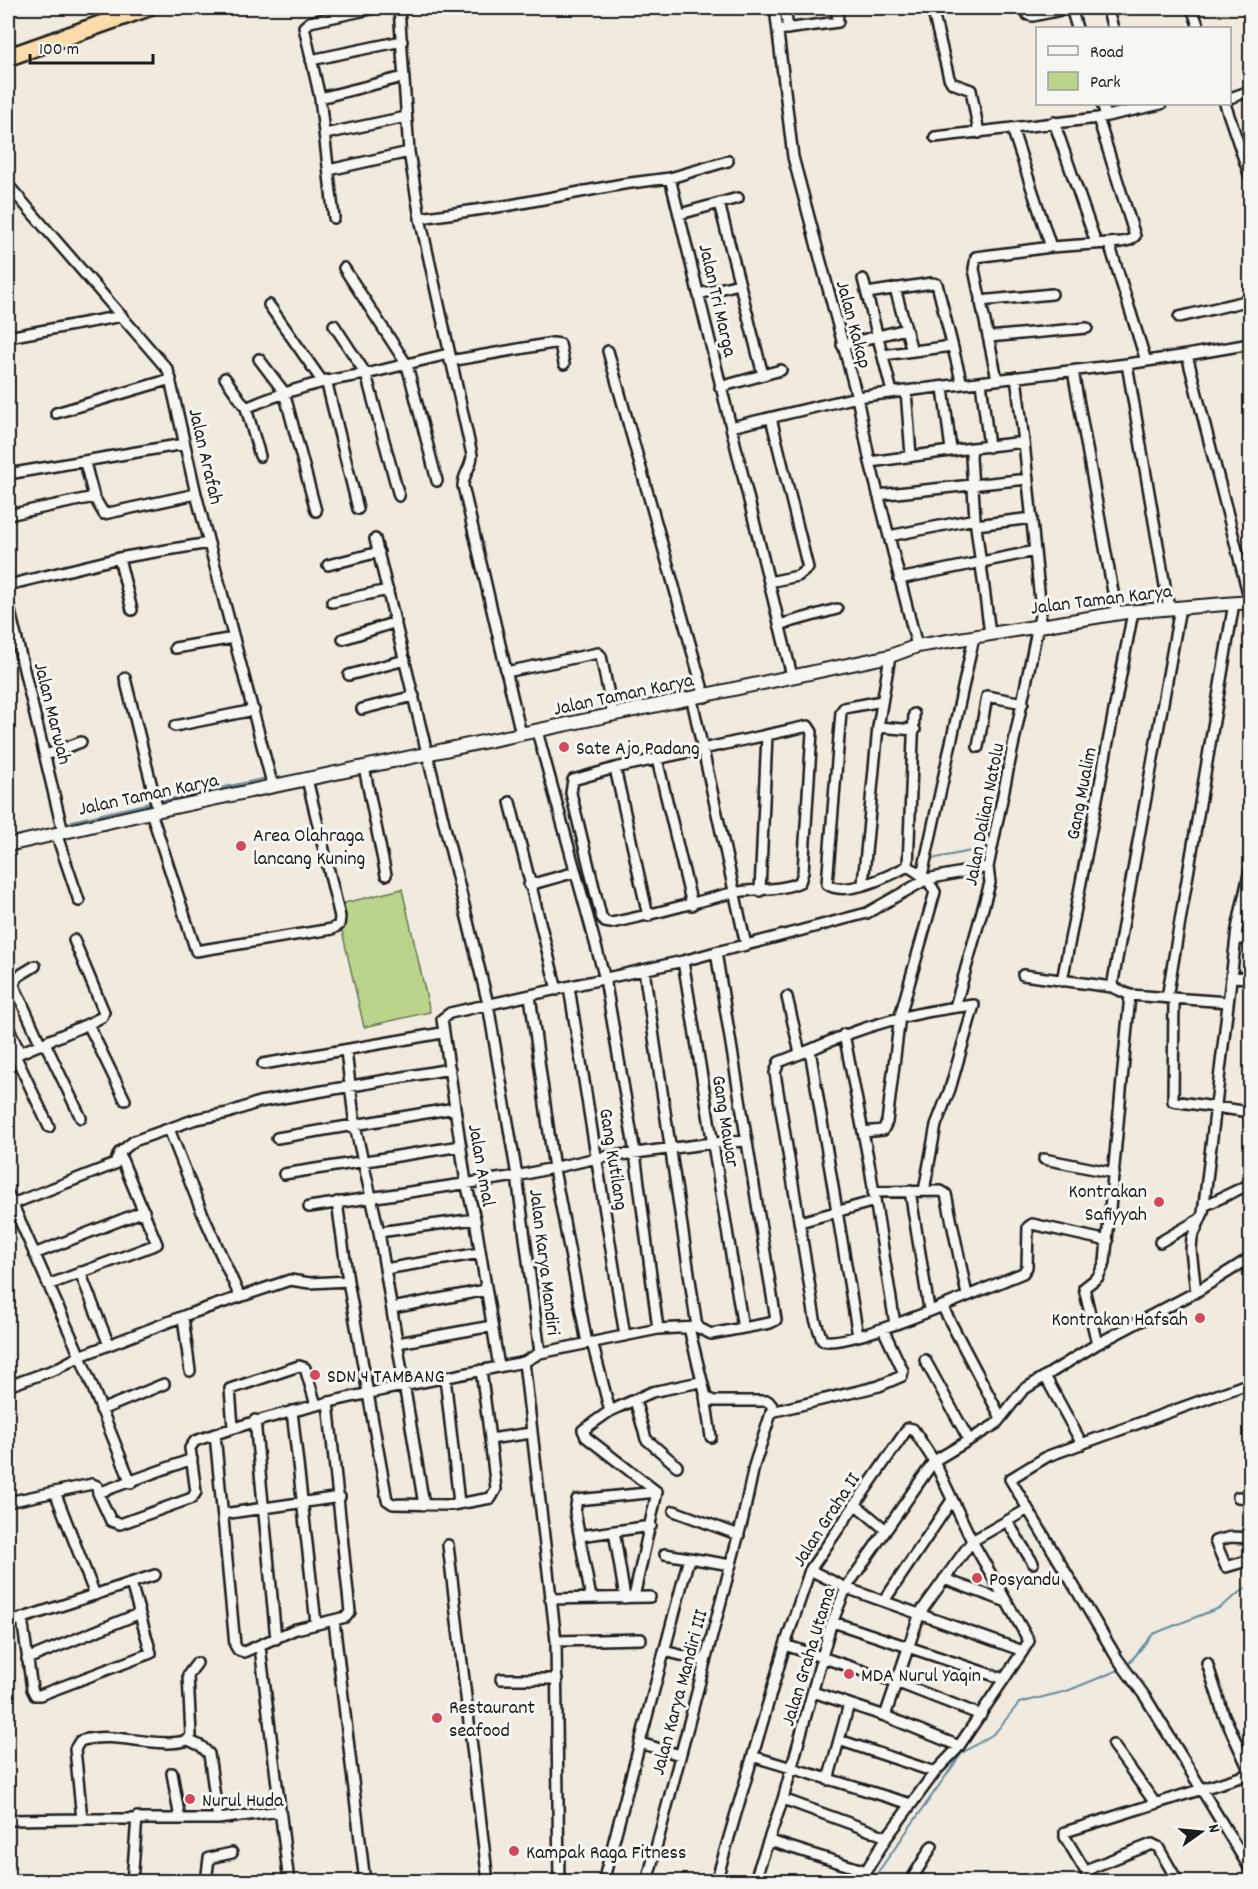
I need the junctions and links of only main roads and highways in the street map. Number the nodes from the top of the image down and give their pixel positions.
1 (147, 8) edge
2 (125, 11) edge
3 (8, 57) edge

1 - 2 highway
2 - 3 highway

